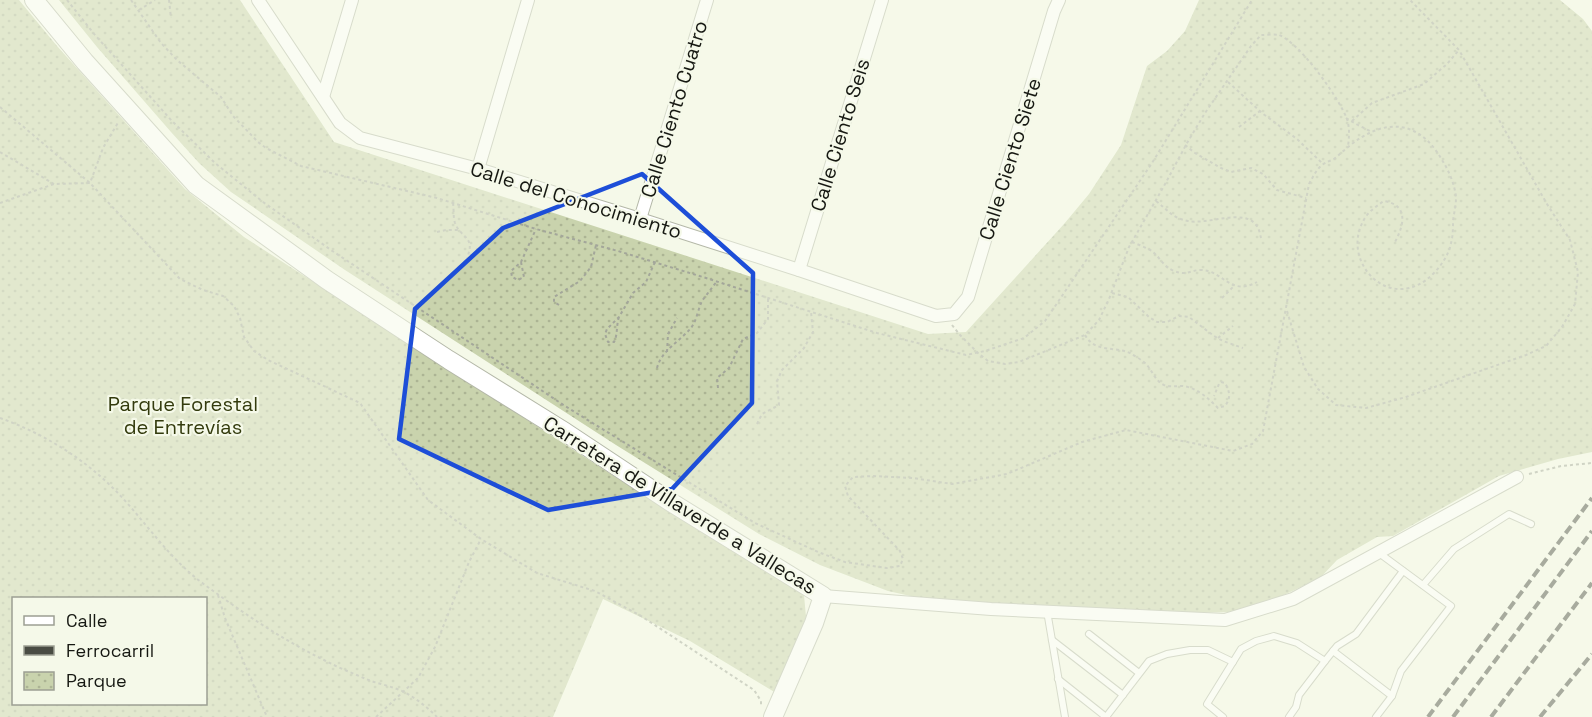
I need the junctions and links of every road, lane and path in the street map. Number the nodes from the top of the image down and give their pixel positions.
1 (34, 0) edge
2 (67, 0) edge
3 (131, 0) edge
4 (155, 0) edge
5 (169, 0) edge
6 (258, 0) edge
7 (352, 0) edge
8 (528, 0) edge
9 (707, 0) edge
10 (882, 0) edge
11 (1059, 0) edge
12 (1252, 0) edge
13 (1410, 0) edge
14 (139, 10) junction
15 (171, 18) dead end
16 (1459, 50) junction
17 (1227, 82) junction
18 (323, 97) junction
19 (0, 107) edge
20 (127, 109) junction
21 (1260, 111) junction
22 (1346, 118) junction
23 (1352, 121) junction
24 (1239, 127) dead end
25 (1372, 132) junction
26 (1185, 145) junction
27 (1348, 147) junction
28 (0, 152) edge
29 (1323, 164) junction
30 (478, 169) junction
31 (90, 183) junction
32 (54, 184) junction
33 (1306, 198) junction
34 (1156, 201) junction
35 (453, 202) junction
36 (0, 203) edge
37 (640, 219) junction
38 (537, 229) junction
39 (459, 230) junction
40 (437, 232) dead end
41 (1261, 238) dead end
42 (1132, 242) junction
43 (1395, 242) dead end
44 (596, 245) junction
45 (467, 258) dead end
46 (521, 262) junction
47 (655, 262) junction
48 (799, 270) junction
49 (717, 281) junction
50 (1257, 282) dead end
51 (1234, 286) junction
52 (1112, 293) junction
53 (768, 298) junction
54 (1222, 298) dead end
55 (559, 305) dead end
56 (1286, 308) junction
57 (811, 312) junction
58 (950, 314) junction
59 (619, 317) junction
60 (677, 318) dead end
61 (1233, 326) dead end
62 (1085, 335) junction
63 (1218, 338) junction
64 (1243, 348) dead end
65 (667, 352) junction
66 (978, 353) junction
67 (657, 368) dead end
68 (718, 388) dead end
69 (1214, 396) dead end
70 (0, 418) edge
71 (757, 424) dead end
72 (1592, 463) edge
73 (1517, 477) joint
74 (1532, 524) dead end
75 (481, 539) junction
76 (1379, 552) junction
77 (1404, 571) junction
78 (1423, 585) junction
79 (218, 594) junction
80 (823, 596) junction
81 (1047, 611) junction
82 (1089, 634) dead end
83 (1052, 640) junction
84 (1333, 651) junction
85 (1325, 661) junction
86 (1233, 662) junction
87 (1139, 673) junction
88 (1058, 679) junction
89 (403, 692) junction
90 (1123, 695) junction
91 (1392, 696) junction
92 (767, 712) edge
93 (267, 717) edge
94 (376, 717) edge
95 (436, 717) edge
96 (1065, 717) edge
97 (1106, 717) edge
98 (1223, 717) edge
99 (1289, 717) edge
100 (1376, 717) edge

1 - 20 main road, Carretera de Villaverde a Vallecas
2 - 56 path
3 - 14 path
4 - 14 path
5 - 15 path
6 - 18 street, Calle del Conocimiento
7 - 18 street
8 - 30 street
9 - 37 street, Calle Ciento Cuatro
10 - 48 street, Calle Ciento Seis
11 - 58 street, Calle Ciento Siete
12 - 66 path
13 - 16 path
14 - 35 path
16 - 23 path
16 - 56 path
17 - 21 path
17 - 22 path
17 - 26 path
18 - 30 street, Calle del Conocimiento
19 - 31 path
20 - 31 path
20 - 80 main road, Carretera de Villaverde a Vallecas
21 - 24 path
21 - 29 path
22 - 23 path
22 - 27 path
23 - 25 path
25 - 27 path
25 - 43 path
26 - 33 path
26 - 34 path
27 - 29 path
28 - 32 path
29 - 33 path
30 - 37 street, Calle del Conocimiento
31 - 32 path
31 - 75 path
32 - 36 path
33 - 56 path
34 - 41 path
34 - 42 path
35 - 38 path
35 - 39 path
37 - 48 street, Calle del Conocimiento
38 - 44 path
38 - 46 path
39 - 40 path
39 - 45 path
42 - 51 path
42 - 52 path
44 - 47 path
44 - 55 path
46 - 46 path
47 - 49 path
47 - 59 path
48 - 58 street, Calle del Conocimiento
49 - 53 path
49 - 65 path
50 - 51 path
51 - 54 path
52 - 62 path
52 - 63 path
53 - 57 path
53 - 68 path
57 - 66 path
57 - 71 path
58 - 66 path
59 - 59 path
60 - 65 path
61 - 63 path
62 - 66 path
62 - 69 path
63 - 64 path
65 - 67 path
70 - 79 path
72 - 73 path
73 - 76 street, Carretera de Villaverde a Vallecas
74 - 78 lane
75 - 89 path
75 - 92 path
76 - 77 lane
76 - 81 street, Carretera de Villaverde a Vallecas
77 - 78 lane
77 - 84 lane
78 - 91 lane
79 - 89 path
79 - 93 path
80 - 81 street, Carretera de Villaverde a Vallecas
80 - 92 main road
81 - 83 lane
82 - 87 lane
83 - 88 lane
83 - 90 lane
84 - 85 lane
84 - 91 lane
85 - 86 lane
85 - 99 lane
86 - 87 lane
86 - 98 lane
87 - 90 lane
88 - 96 lane
88 - 97 lane
89 - 94 path
89 - 95 path
90 - 97 lane
91 - 100 lane

